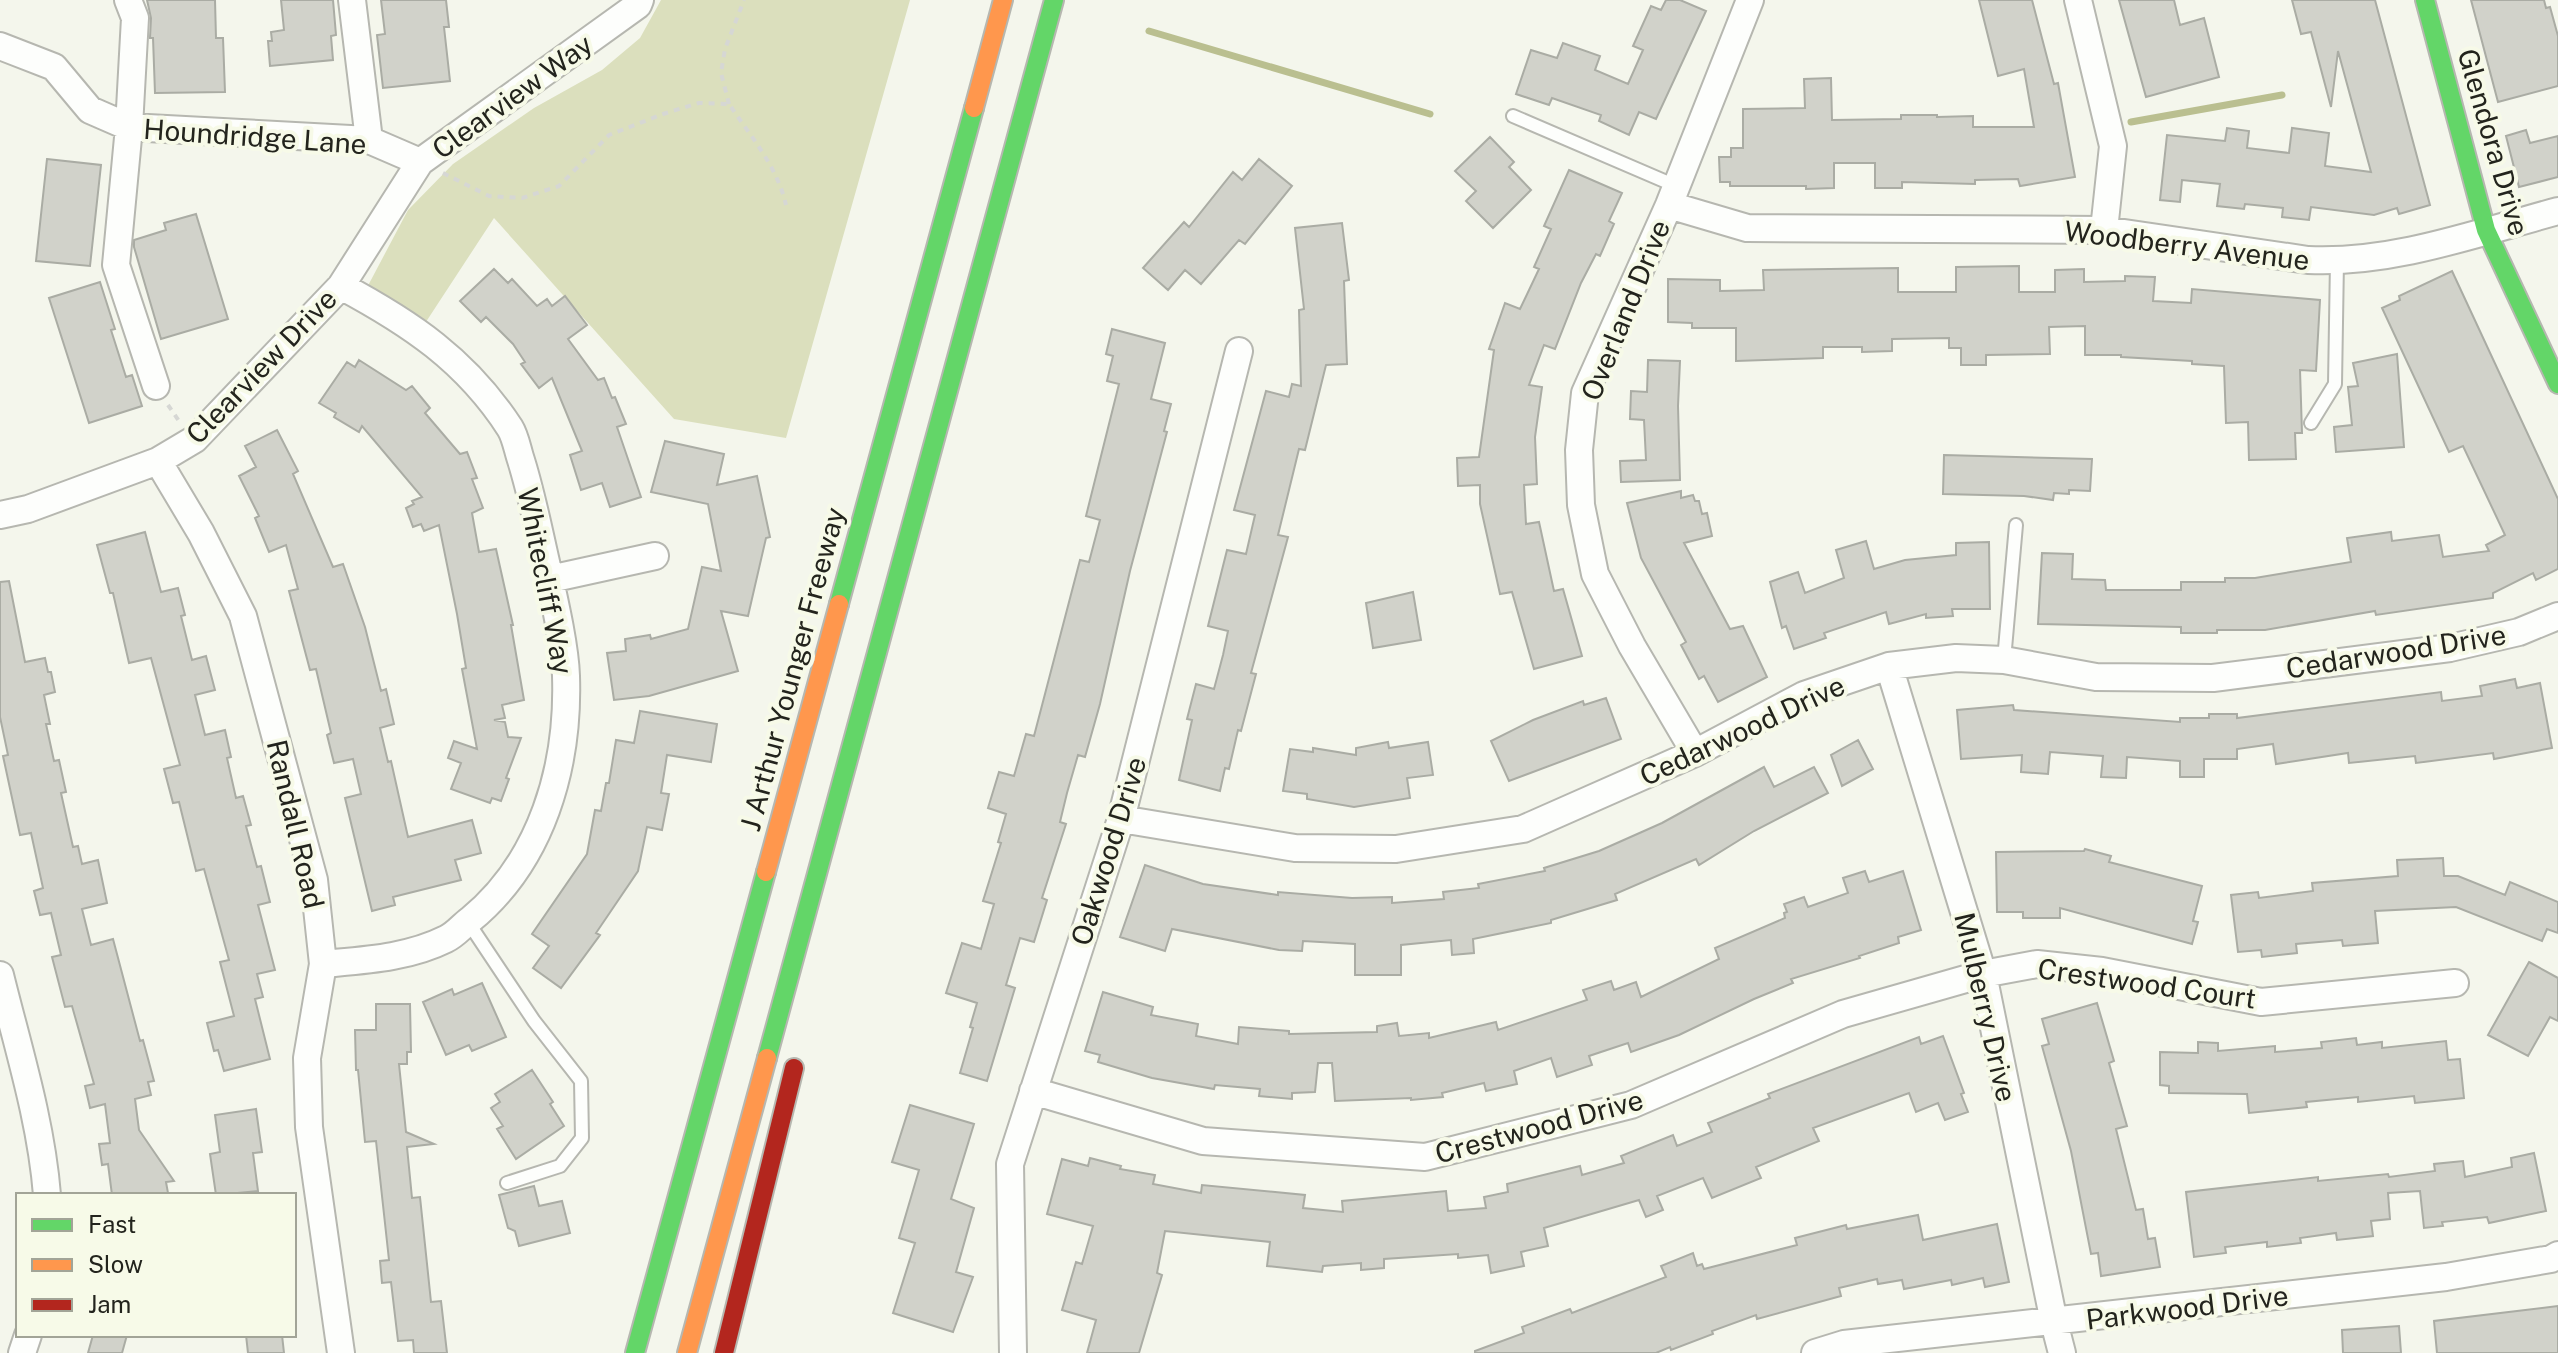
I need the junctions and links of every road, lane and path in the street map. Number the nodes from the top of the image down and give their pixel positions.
1 (128, 0) edge
2 (352, 0) edge
3 (744, 0) edge
4 (1003, 0) edge
5 (1054, 0) edge
6 (1750, 0) edge
7 (2078, 0) edge
8 (2425, 0) edge
9 (636, 2) edge
10 (0, 46) edge
11 (729, 104) junction
12 (1513, 116) dead end
13 (129, 127) junction
14 (369, 140) junction
15 (420, 162) junction
16 (1672, 195) junction
17 (786, 205) dead end
18 (2558, 211) edge
19 (2104, 230) junction
20 (2486, 230) junction
21 (2337, 261) junction
22 (341, 286) junction
23 (1239, 351) dead end
24 (2558, 384) edge
25 (156, 386) joint
26 (2311, 423) dead end
27 (195, 439) junction
28 (158, 461) junction
29 (0, 515) edge
30 (2016, 525) dead end
31 (655, 556) dead end
32 (550, 579) junction
33 (895, 583) junction
34 (2558, 616) edge
35 (2004, 660) junction
36 (1889, 666) junction
37 (1695, 753) junction
38 (857, 798) dead end
39 (1121, 819) junction
40 (468, 922) junction
41 (323, 964) junction
42 (1983, 974) junction
43 (0, 975) edge
44 (2455, 983) dead end
45 (798, 1053) dead end
46 (11, 1064) edge
47 (1033, 1091) junction
48 (507, 1183) dead end
49 (47, 1193) edge
50 (671, 1224) junction
51 (2558, 1255) edge
52 (2054, 1322) junction
53 (341, 1353) edge
54 (616, 1353) edge
55 (635, 1353) edge
56 (687, 1353) edge
57 (724, 1353) edge
58 (1013, 1353) edge
59 (1815, 1353) edge
60 (2062, 1353) edge

1 - 13 street
2 - 14 street
3 - 11 path
4 - 50 main road, J Arthur Younger Freeway
5 - 33 main road
6 - 16 street, Overland Drive
7 - 19 street
8 - 20 main road, Glendora Drive
9 - 15 street, Clearview Way
10 - 13 street, Houndridge Lane
11 - 15 path
11 - 17 path
12 - 16 lane
13 - 14 street, Houndridge Lane
13 - 25 street
14 - 15 street, Houndridge Lane
15 - 22 street, Clearview Drive
16 - 19 street, Woodberry Avenue
16 - 37 street, Overland Drive
18 - 20 street, Woodberry Avenue
19 - 21 street, Woodberry Avenue
20 - 21 street, Woodberry Avenue
20 - 24 main road, Glendora Drive
21 - 26 lane
22 - 27 street, Clearview Drive
22 - 32 street, Whitecliff Way
23 - 39 street, Oakwood Drive
25 - 27 path
27 - 28 street, Clearview Drive
28 - 29 street, Clearview Drive
28 - 41 street, Randall Road
30 - 35 lane
31 - 32 street
32 - 40 street, Whitecliff Way
33 - 38 main road
33 - 56 main road
34 - 35 street, Cedarwood Drive
35 - 36 street, Cedarwood Drive
36 - 37 street, Cedarwood Drive
36 - 42 street, Mulberry Drive
37 - 39 street, Cedarwood Drive
39 - 47 street, Oakwood Drive
40 - 41 street, Whitecliff Way
40 - 48 lane
41 - 53 street, Randall Road
42 - 44 street, Crestwood Court
42 - 47 street, Crestwood Drive
42 - 52 street, Mulberry Drive
43 - 46 street
45 - 57 main road
46 - 49 street
47 - 58 street, Oakwood Drive
50 - 54 main road
50 - 55 main road, J Arthur Younger Freeway
51 - 52 street, Parkwood Drive
52 - 59 street, Parkwood Drive
52 - 60 street, Mulberry Drive

